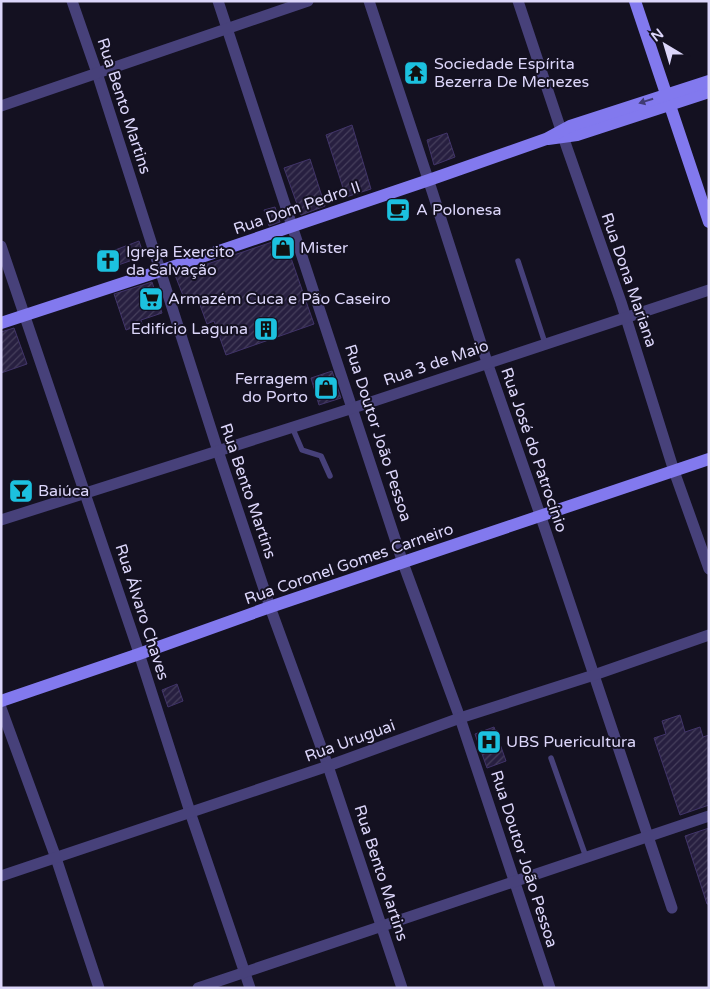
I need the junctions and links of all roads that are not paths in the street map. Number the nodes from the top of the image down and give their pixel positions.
1 (72, 1) edge
2 (218, 1) edge
3 (308, 1) edge
4 (369, 1) edge
5 (518, 1) edge
6 (635, 1) edge
7 (227, 29) junction
8 (97, 73) junction
9 (709, 81) edge
10 (709, 92) edge
11 (668, 100) junction
12 (1, 106) edge
13 (562, 134) junction
14 (429, 180) junction
15 (709, 222) edge
16 (292, 227) junction
17 (1, 246) edge
18 (518, 261) dead end
19 (160, 271) junction
20 (709, 290) edge
21 (24, 315) junction
22 (626, 317) junction
23 (1, 322) edge
24 (545, 343) junction
25 (487, 362) junction
26 (353, 408) junction
27 (292, 427) junction
28 (218, 451) junction
29 (709, 459) edge
30 (674, 471) junction
31 (330, 476) dead end
32 (85, 493) junction
33 (541, 516) junction
34 (1, 520) edge
35 (403, 563) junction
36 (709, 569) edge
37 (270, 607) junction
38 (709, 635) edge
39 (139, 654) junction
40 (594, 675) junction
41 (1, 701) edge
42 (1, 708) edge
43 (460, 718) junction
44 (551, 758) dead end
45 (328, 766) junction
46 (190, 812) junction
47 (709, 816) edge
48 (647, 836) junction
49 (586, 857) junction
50 (56, 858) junction
51 (1, 876) edge
52 (514, 881) junction
53 (672, 908) dead end
54 (381, 925) junction
55 (245, 972) junction
56 (99, 988) edge
57 (198, 988) edge
58 (250, 988) edge
59 (402, 988) edge
60 (550, 988) edge

1 - 8 street, Rua Bento Martins
2 - 7 street, Rua Doutor João Pessoa
3 - 7 street
4 - 14 street, Rua José do Patrocínio
5 - 13 street, Rua Dona Mariana
6 - 11 street
7 - 8 street
7 - 16 street, Rua Doutor João Pessoa
8 - 12 street
8 - 19 street, Rua Bento Martins
9 - 11 street, Rua Dom Pedro II
10 - 11 street, Rua Dom Pedro II
11 - 13 street, Rua Dom Pedro II
11 - 15 street
13 - 14 street, Rua Dom Pedro II
13 - 22 street, Rua Dona Mariana
14 - 16 street, Rua Dom Pedro II
14 - 25 street, Rua José do Patrocínio
16 - 19 street, Rua Dom Pedro II
16 - 26 street, Rua Doutor João Pessoa
17 - 21 street, Rua Álvaro Chaves
18 - 24 lane
19 - 21 street, Rua Dom Pedro II
19 - 28 street, Rua Bento Martins
20 - 22 street, Rua 3 de Maio
21 - 23 street, Rua Dom Pedro II
21 - 32 street, Rua Álvaro Chaves
22 - 24 street, Rua 3 de Maio
22 - 30 street, Rua Dona Mariana
24 - 25 street, Rua 3 de Maio
25 - 26 street, Rua 3 de Maio
25 - 33 street, Rua José do Patrocínio
26 - 27 street, Rua 3 de Maio
26 - 35 street, Rua Doutor João Pessoa
27 - 28 street, Rua 3 de Maio
27 - 31 lane
28 - 32 street, Rua 3 de Maio
28 - 37 street, Rua Bento Martins
29 - 30 street, Rua Coronel Gomes Carneiro
30 - 33 street, Rua Coronel Gomes Carneiro
30 - 36 street, Rua Dona Mariana
32 - 34 street, Rua 3 de Maio
32 - 39 street, Rua Álvaro Chaves
33 - 35 street, Rua Coronel Gomes Carneiro
33 - 40 street, Rua José do Patrocínio
35 - 37 street, Rua Coronel Gomes Carneiro
35 - 43 street, Rua Doutor João Pessoa
37 - 39 street, Rua Coronel Gomes Carneiro
37 - 45 street, Rua Bento Martins
38 - 40 street, Rua Uruguai
39 - 41 street, Rua Coronel Gomes Carneiro
39 - 46 street, Rua Álvaro Chaves
40 - 43 street, Rua Uruguai
40 - 48 street, Rua José do Patrocínio
42 - 50 street
43 - 45 street, Rua Uruguai
43 - 52 street, Rua Doutor João Pessoa
44 - 49 lane
45 - 46 street, Rua Uruguai
45 - 54 street, Rua Bento Martins
46 - 50 street, Rua Uruguai
46 - 55 street, Rua Álvaro Chaves
47 - 48 street
48 - 49 street
48 - 53 street, Rua José do Patrocínio
49 - 52 street
50 - 51 street, Rua Uruguai
50 - 56 street
52 - 54 street
52 - 60 street, Rua Doutor João Pessoa
54 - 55 street
54 - 59 street, Rua Bento Martins
55 - 57 street
55 - 58 street, Rua Álvaro Chaves

